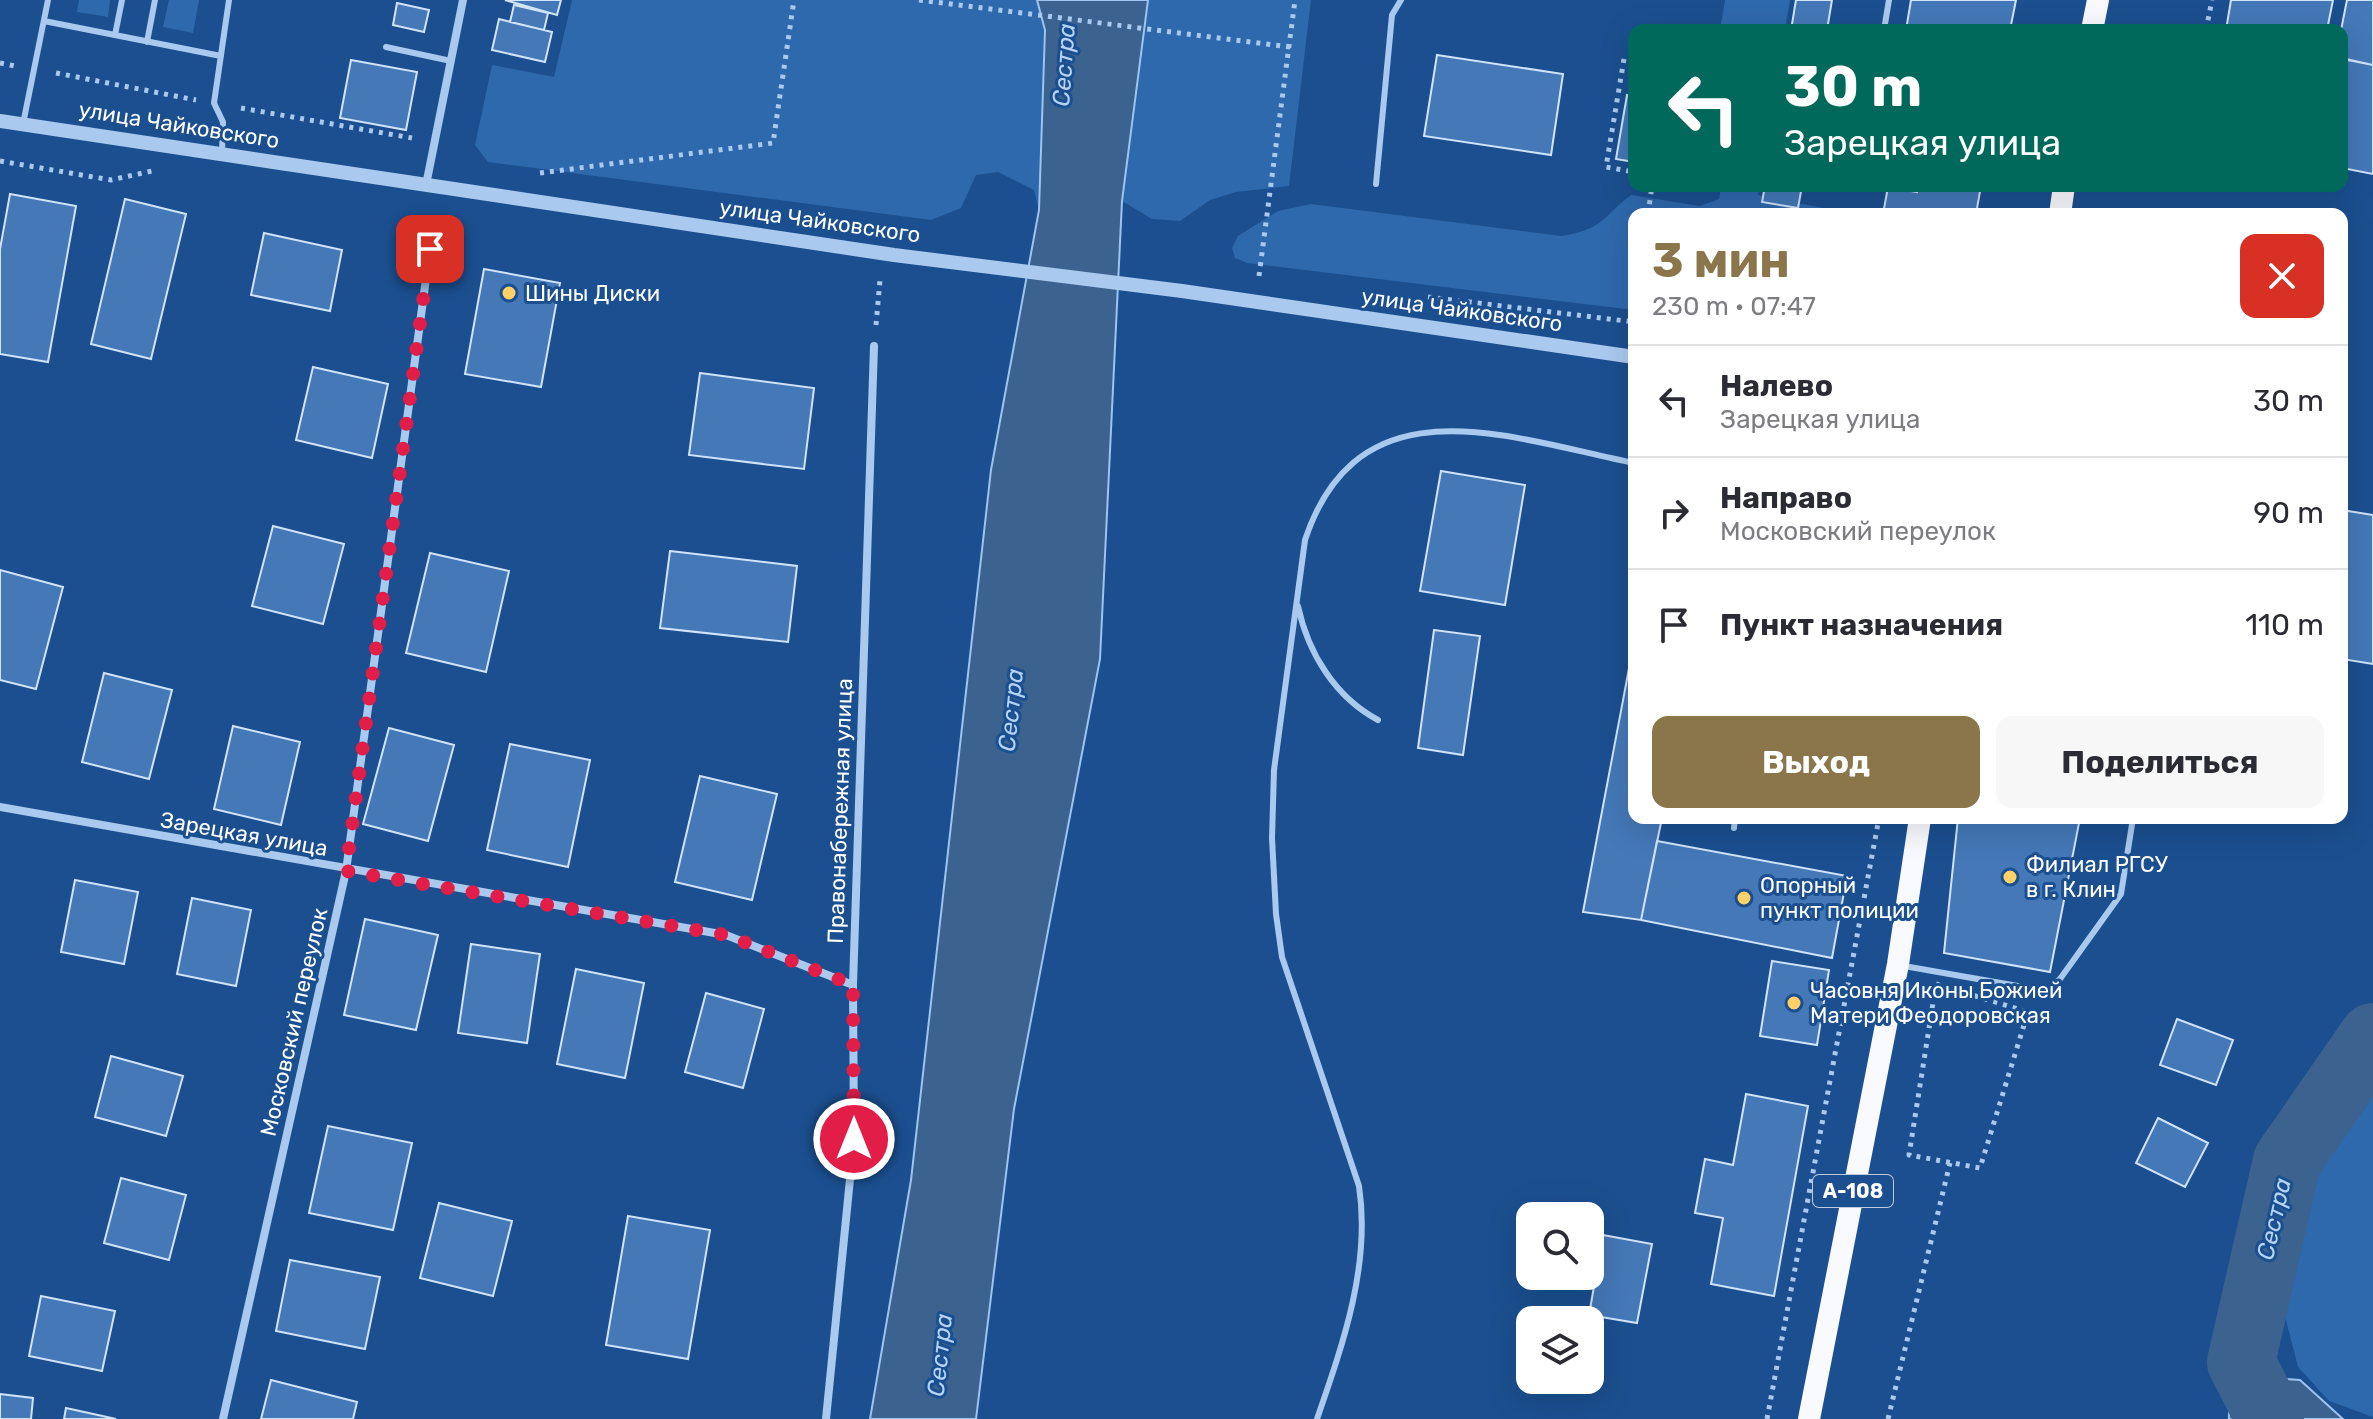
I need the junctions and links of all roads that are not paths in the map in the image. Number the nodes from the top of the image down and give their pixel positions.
1 (48, 0) edge
2 (122, 0) edge
3 (155, 0) edge
4 (229, 0) edge
5 (463, 0) edge
6 (1401, 0) edge
7 (1889, 0) edge
8 (2098, 0) edge
9 (44, 21) junction
10 (1885, 24) edge
11 (2093, 24) edge
12 (115, 35) junction
13 (147, 42) junction
14 (386, 47) dead end
15 (221, 56) junction
16 (451, 61) junction
17 (0, 121) edge
18 (23, 124) junction
19 (222, 154) junction
20 (1376, 184) dead end
21 (426, 186) junction
22 (430, 249) dead end
23 (874, 346) road end
24 (1628, 356) edge
25 (1628, 462) edge
26 (1297, 600) junction
27 (1378, 720) dead end
28 (0, 807) edge
29 (1734, 824) edge
30 (1919, 824) edge
31 (2132, 824) edge
32 (1734, 828) dead end
33 (346, 871) junction
34 (1898, 964) junction
35 (853, 985) junction
36 (223, 1419) edge
37 (826, 1419) edge
38 (1317, 1419) edge
39 (1809, 1419) edge

1 - 9 lane
2 - 12 lane
3 - 13 lane
4 - 15 lane
5 - 16 street
6 - 20 lane
7 - 10 lane
8 - 11 highway
9 - 12 lane
9 - 18 lane
12 - 13 lane
13 - 15 lane
14 - 16 lane
15 - 19 lane
16 - 21 street
17 - 18 street, улица Чайковского
18 - 19 street, улица Чайковского
19 - 21 street, улица Чайковского
21 - 24 street, улица Чайковского
22 - 33 street, Московский переулок
23 - 35 street, Правонабережная улица
25 - 26 lane
26 - 27 lane
26 - 38 lane
28 - 33 street, Зарецкая улица
29 - 32 lane
30 - 34 highway, А-108
31 - 34 lane
33 - 35 street, Зарецкая улица
33 - 36 street, Московский переулок
34 - 39 highway, А-108
35 - 37 street, Правонабережная улица

